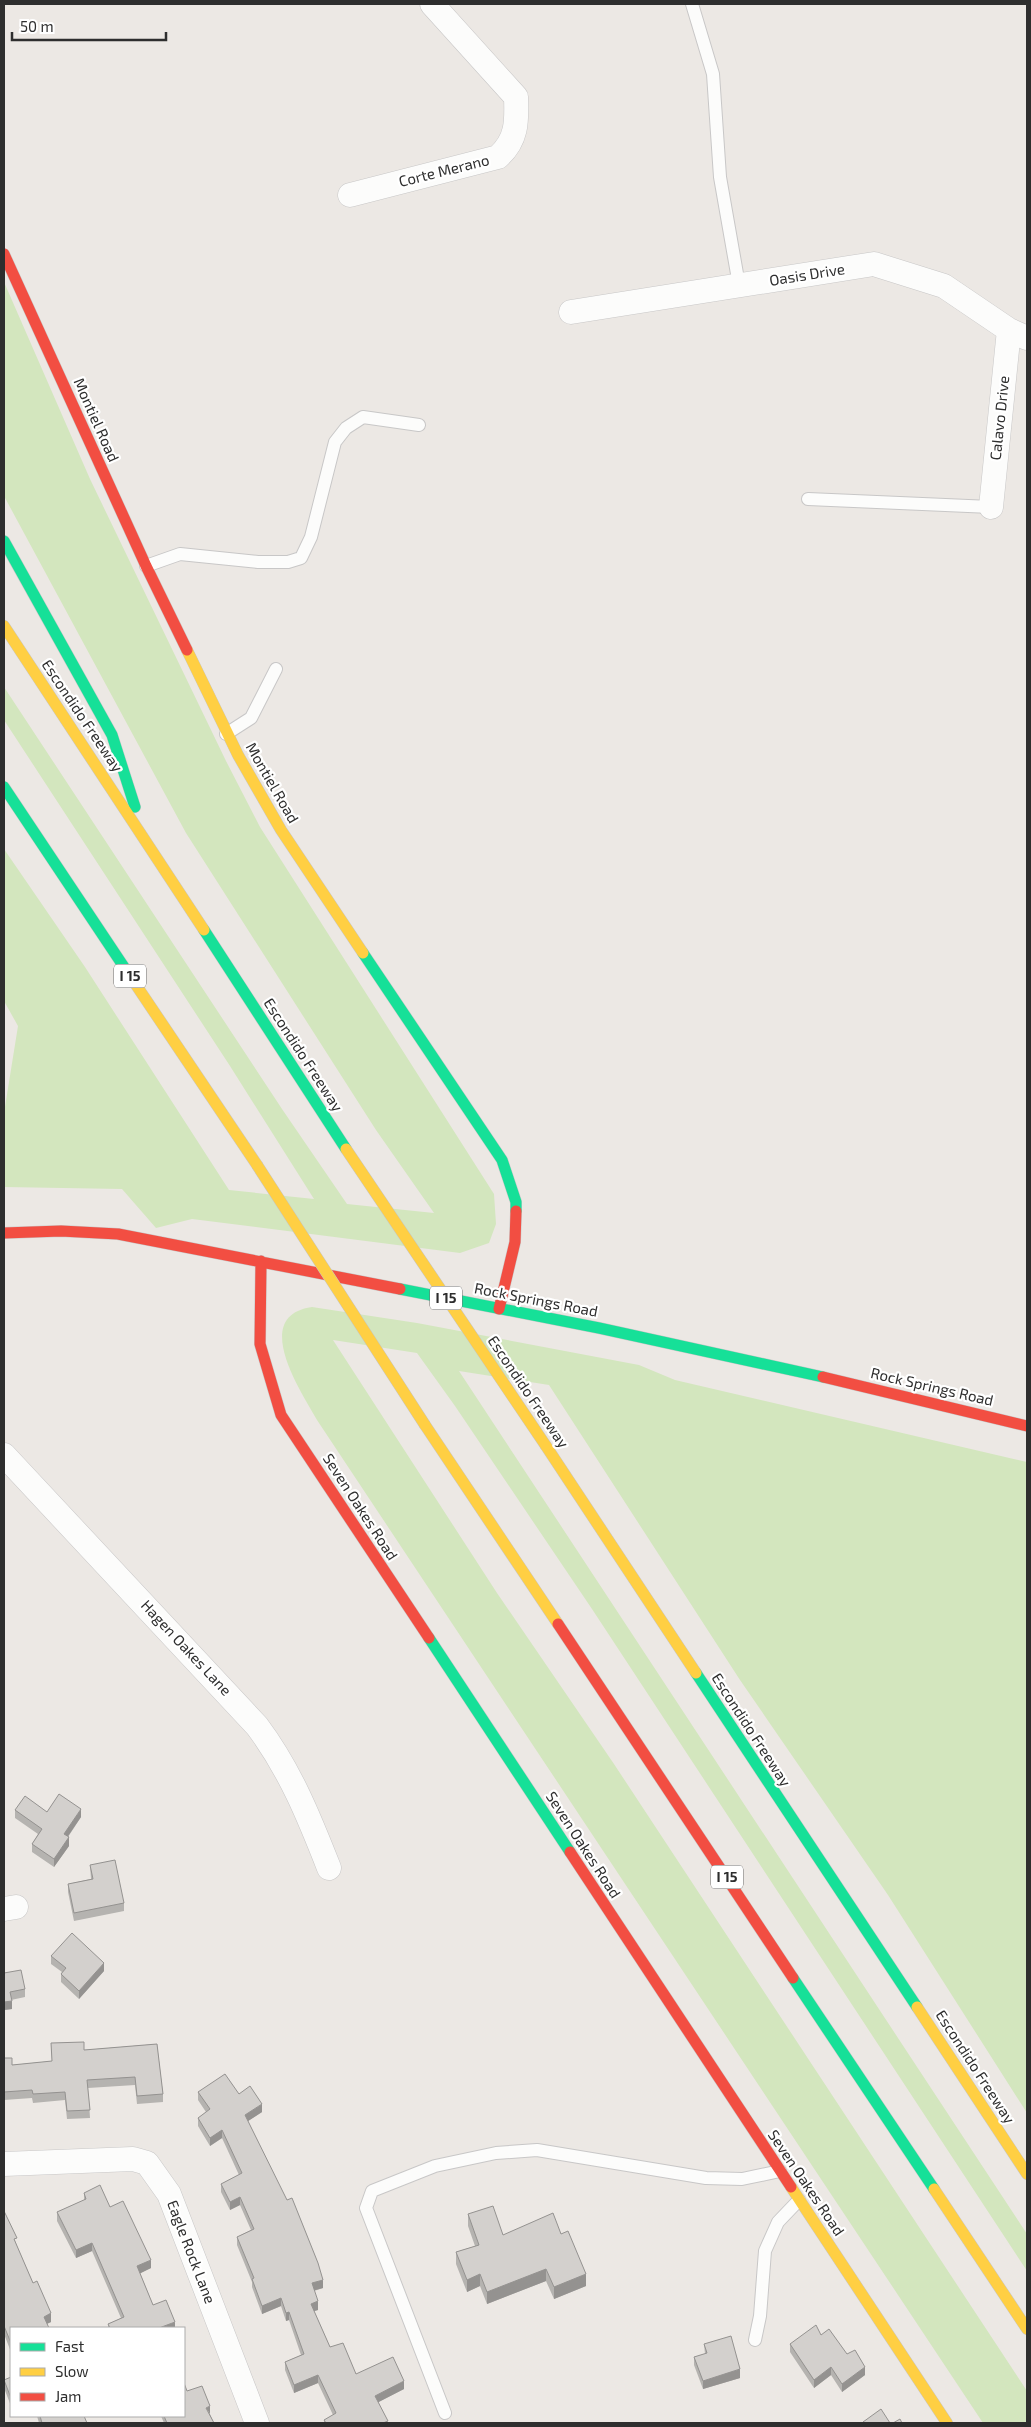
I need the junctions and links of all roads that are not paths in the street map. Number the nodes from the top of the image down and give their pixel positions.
1 (432, 4) edge
2 (692, 4) edge
3 (350, 195) dead end
4 (4, 254) edge
5 (739, 285) junction
6 (571, 312) dead end
7 (1018, 334) edge
8 (419, 425) dead end
9 (808, 499) dead end
10 (991, 507) joint
11 (4, 541) edge
12 (146, 566) junction
13 (4, 626) edge
14 (276, 669) dead end
15 (226, 734) junction
16 (4, 787) edge
17 (145, 839) junction
18 (4, 1233) edge
19 (261, 1261) junction
20 (499, 1309) junction
21 (1027, 1426) edge
22 (4, 1455) edge
23 (328, 1868) dead end
24 (4, 2164) edge
25 (780, 2171) junction
26 (1027, 2174) edge
27 (799, 2200) junction
28 (1027, 2329) edge
29 (755, 2340) dead end
30 (444, 2413) dead end
31 (257, 2423) edge
32 (947, 2423) edge

1 - 3 street, Corte Merano
2 - 5 lane
4 - 12 main road, Montiel Road
5 - 6 street, Oasis Drive
5 - 7 street, Oasis Drive
7 - 10 street, Calavo Drive
8 - 12 lane
9 - 10 lane
11 - 17 main road
12 - 15 main road, Montiel Road
13 - 17 main road, Escondido Freeway / I 15
14 - 15 lane
15 - 20 main road, Montiel Road
16 - 28 main road, I 15, bridge
17 - 26 main road, Escondido Freeway / I 15, bridge
18 - 19 main road, Rock Springs Road
19 - 20 main road, Rock Springs Road
19 - 25 main road, Seven Oakes Road
20 - 21 main road, Rock Springs Road
22 - 23 street, Hagen Oakes Lane
24 - 31 street, Eagle Rock Lane
25 - 27 main road, Seven Oakes Road
25 - 30 lane
27 - 29 lane
27 - 32 main road, Seven Oakes Road

